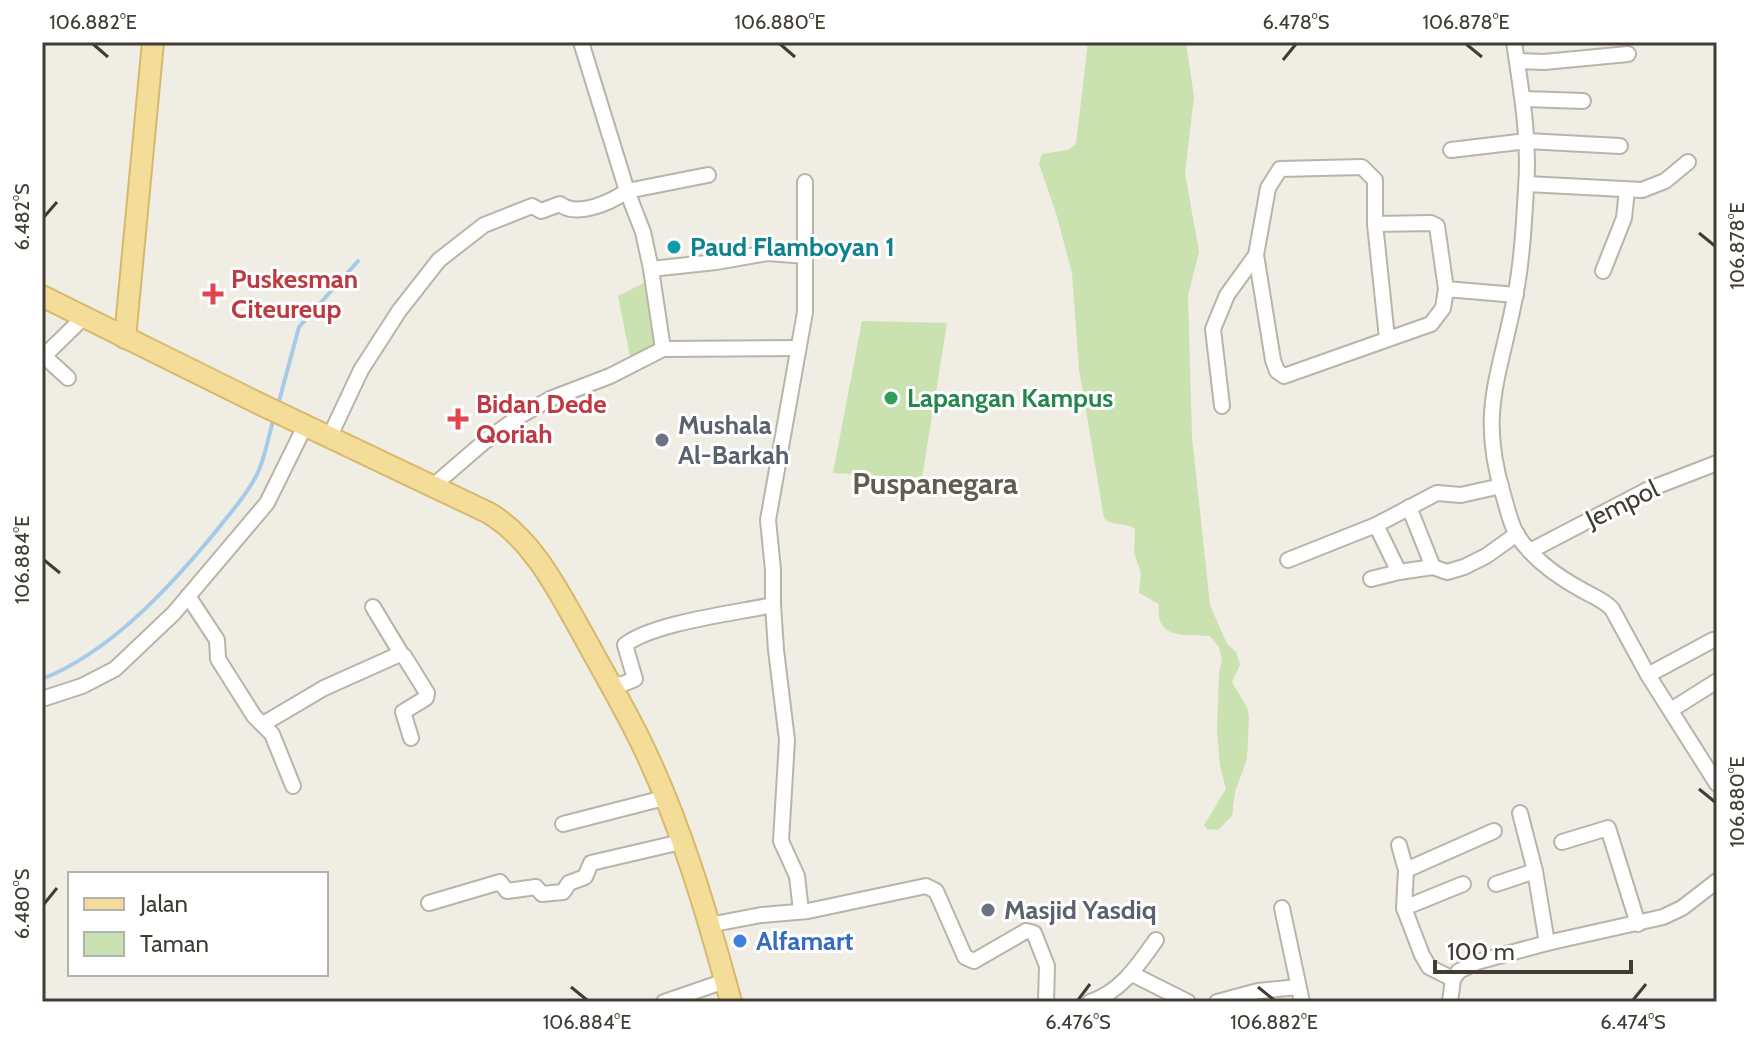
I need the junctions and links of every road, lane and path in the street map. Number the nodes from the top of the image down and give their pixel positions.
1 (153, 42) edge
2 (581, 42) edge
3 (1514, 42) edge
4 (1628, 54) dead end
5 (1518, 61) junction
6 (1523, 99) junction
7 (1583, 101) dead end
8 (1527, 141) junction
9 (1620, 146) dead end
10 (1451, 150) dead end
11 (1688, 162) dead end
12 (708, 175) dead end
13 (805, 182) dead end
14 (1527, 184) junction
15 (1627, 190) junction
16 (627, 191) junction
17 (1375, 224) junction
18 (1256, 255) junction
19 (806, 256) junction
20 (651, 269) junction
21 (1603, 271) dead end
22 (1446, 289) junction
23 (1516, 295) junction
24 (42, 296) edge
25 (83, 318) junction
26 (125, 338) junction
27 (1387, 338) junction
28 (798, 348) junction
29 (663, 349) junction
30 (43, 357) edge
31 (68, 378) dead end
32 (1222, 406) dead end
33 (300, 424) junction
34 (329, 438) junction
35 (1717, 463) edge
36 (433, 486) junction
37 (1501, 486) junction
38 (1409, 507) junction
39 (1376, 525) junction
40 (1517, 534) junction
41 (1530, 551) junction
42 (1288, 560) dead end
43 (1433, 567) junction
44 (1399, 572) junction
45 (1371, 579) dead end
46 (188, 596) junction
47 (773, 605) junction
48 (373, 607) dead end
49 (1713, 640) dead end
50 (402, 655) junction
51 (1648, 675) junction
52 (1717, 681) edge
53 (611, 685) junction
54 (42, 699) edge
55 (1671, 710) junction
56 (263, 724) junction
57 (411, 738) dead end
58 (1717, 784) edge
59 (293, 786) dead end
60 (664, 798) junction
61 (1520, 813) dead end
62 (563, 824) dead end
63 (1494, 831) dead end
64 (681, 842) junction
65 (1562, 842) dead end
66 (1399, 845) dead end
67 (1406, 870) junction
68 (1535, 871) junction
69 (1717, 881) edge
70 (1463, 884) dead end
71 (1496, 884) dead end
72 (429, 903) dead end
73 (1282, 908) dead end
74 (1404, 908) junction
75 (801, 911) junction
76 (1638, 924) junction
77 (709, 925) junction
78 (1156, 940) dead end
79 (1547, 943) junction
80 (1132, 974) junction
81 (1453, 979) junction
82 (725, 981) junction
83 (1298, 987) junction
84 (664, 1002) edge
85 (731, 1002) edge
86 (1046, 1002) edge
87 (1090, 1002) edge
88 (1188, 1002) edge
89 (1217, 1002) edge
90 (1302, 1002) edge
91 (1451, 1002) edge

1 - 26 main road
2 - 16 street
3 - 5 street
4 - 5 street
5 - 6 street
6 - 7 street
6 - 8 street
8 - 9 street
8 - 10 street
8 - 14 street
11 - 15 street
12 - 16 street
13 - 19 street
14 - 15 street
14 - 23 street
15 - 21 street
16 - 20 street
16 - 34 street
17 - 18 street
17 - 22 street
17 - 27 street
18 - 27 street
18 - 32 street
19 - 20 street
19 - 28 street
20 - 29 street
22 - 23 street
22 - 27 street
23 - 37 street
24 - 25 main road
25 - 26 main road
25 - 30 street
26 - 33 main road
28 - 29 street
28 - 47 street
29 - 36 street
30 - 31 street
33 - 34 main road
33 - 46 street
34 - 36 main road
35 - 41 street, Jempol
36 - 53 main road
37 - 38 street
37 - 40 street
38 - 39 street
38 - 43 street
39 - 42 street
39 - 44 street
40 - 41 street
40 - 43 street
41 - 51 street
43 - 44 street
44 - 45 street
46 - 54 street
46 - 56 street
47 - 53 street
47 - 75 street
48 - 50 street
49 - 51 street
50 - 56 street
50 - 57 street
51 - 55 street
52 - 55 street
53 - 60 main road
55 - 58 street
56 - 59 street
60 - 62 street
60 - 64 main road
61 - 68 street
63 - 67 street
64 - 72 street
64 - 77 main road
65 - 76 street
66 - 67 street
67 - 74 street
68 - 71 street
68 - 79 street
69 - 76 street
70 - 74 street
73 - 83 street
74 - 81 street
75 - 77 street
75 - 86 street
76 - 79 street
77 - 82 main road
78 - 80 street
79 - 81 street
80 - 87 street
80 - 88 street
81 - 91 street
82 - 84 street
82 - 85 main road
83 - 89 street
83 - 90 street

